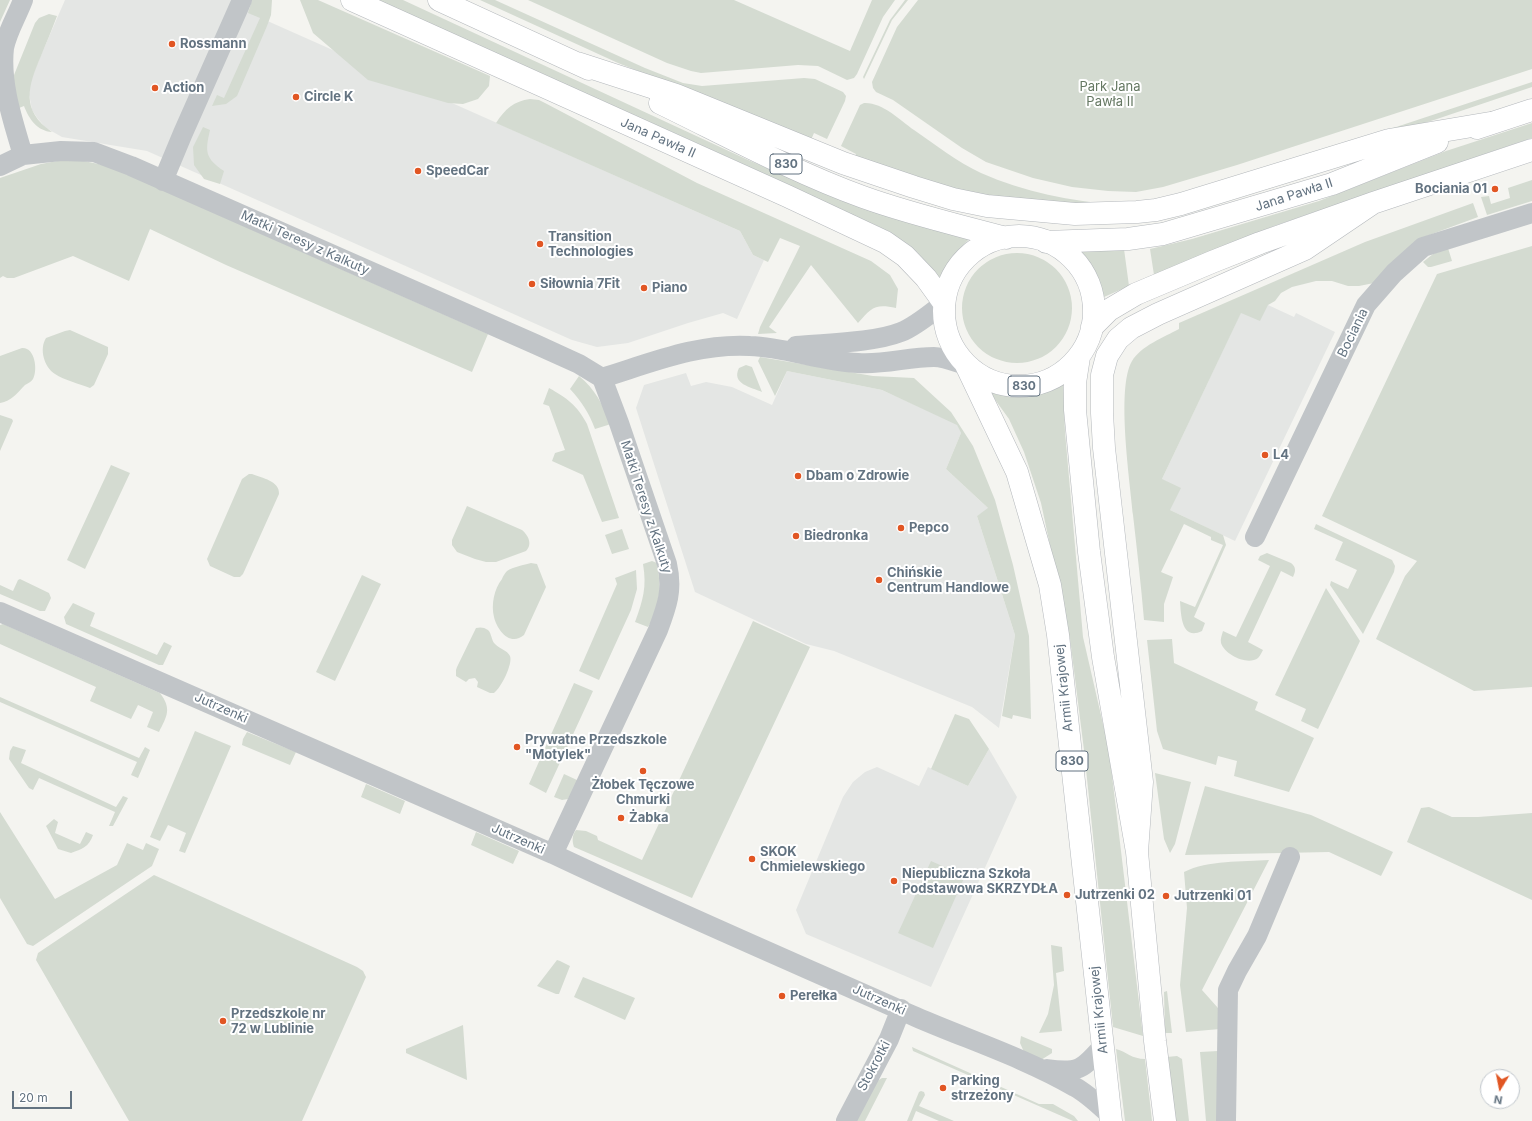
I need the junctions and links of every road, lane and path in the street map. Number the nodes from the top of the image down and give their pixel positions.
1 (24, 0) edge
2 (242, 0) edge
3 (352, 0) edge
4 (439, 0) edge
5 (577, 63) junction
6 (1532, 110) edge
7 (1490, 123) junction
8 (1532, 150) edge
9 (23, 156) junction
10 (0, 166) edge
11 (163, 180) junction
12 (1373, 203) junction
13 (1532, 214) edge
14 (1006, 238) junction
15 (1046, 242) junction
16 (944, 303) junction
17 (1092, 327) junction
18 (768, 348) junction
19 (1079, 356) junction
20 (966, 365) junction
21 (602, 378) junction
22 (1255, 537) dead end
23 (0, 612) edge
24 (1136, 852) junction
25 (553, 854) junction
26 (1290, 857) dead end
27 (901, 1010) junction
28 (1103, 1046) junction
29 (1035, 1067) junction
30 (1111, 1119) edge
31 (846, 1121) edge
32 (1165, 1121) edge
33 (1226, 1121) edge

1 - 9 street
2 - 11 street
3 - 16 main road, Jana Pawła II / 830
4 - 5 main road, 830
5 - 7 main road
5 - 14 main road, 830
6 - 7 main road, Jana Pawła II
7 - 15 main road, Jana Pawła II
8 - 12 main road
9 - 10 street, Matki Teresy z Kalkuty
9 - 11 street, Matki Teresy z Kalkuty
11 - 21 street, Matki Teresy z Kalkuty
12 - 17 main road
12 - 24 main road
13 - 22 street, Bociania
14 - 15 main road, 830
14 - 16 main road, 830
15 - 17 main road, 830
16 - 18 street
16 - 20 main road, 830
17 - 19 main road, 830
18 - 20 street
18 - 21 street
19 - 20 main road, 830
19 - 24 main road, 830
20 - 28 main road, Armii Krajowej / 830
21 - 25 street, Matki Teresy z Kalkuty
23 - 25 street, Jutrzenki
24 - 32 main road, 830
25 - 27 street, Jutrzenki
26 - 33 street
27 - 29 street, Jutrzenki
27 - 31 street, Stokrotki
28 - 29 street, Jutrzenki
28 - 30 main road, Armii Krajowej / 830
29 - 30 street, Jutrzenki

